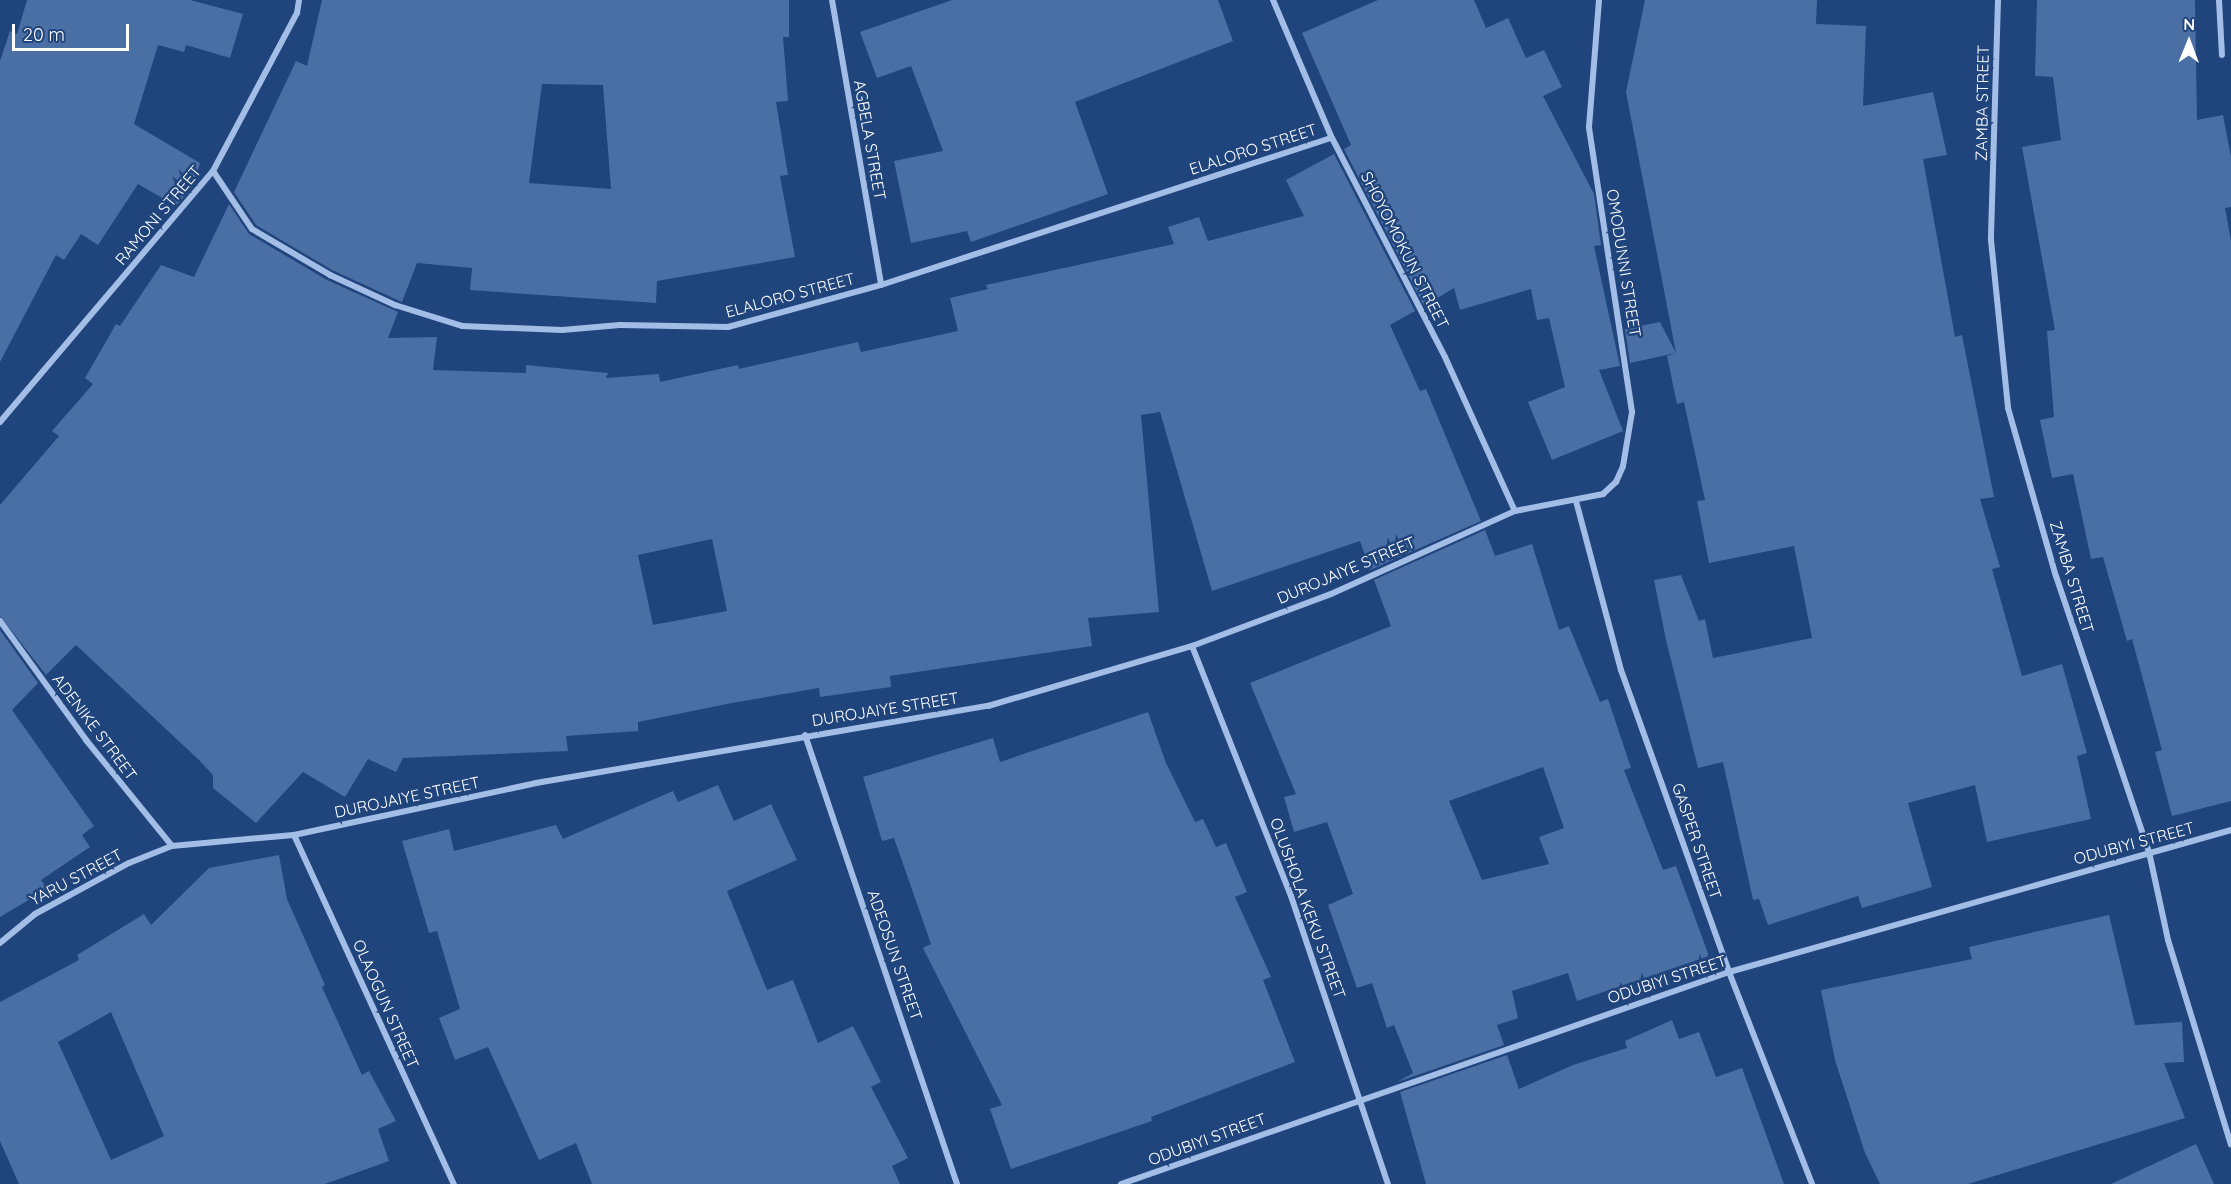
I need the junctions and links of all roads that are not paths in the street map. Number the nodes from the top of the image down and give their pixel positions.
1 (299, 0) edge
2 (832, 0) edge
3 (1273, 0) edge
4 (1599, 0) edge
5 (1998, 0) edge
6 (2219, 0) edge
7 (2222, 55) dead end
8 (1332, 138) junction
9 (213, 171) junction
10 (881, 285) junction
11 (0, 422) edge
12 (1576, 501) junction
13 (1515, 511) junction
14 (0, 621) edge
15 (1192, 646) junction
16 (806, 735) junction
17 (2231, 830) edge
18 (294, 835) junction
19 (172, 846) junction
20 (2149, 852) junction
21 (0, 943) edge
22 (1729, 972) junction
23 (1362, 1098) junction
24 (2231, 1145) edge
25 (454, 1184) edge
26 (957, 1184) edge
27 (1121, 1184) edge
28 (1388, 1184) edge
29 (1812, 1184) edge

1 - 9 street, RAMONI STREET
2 - 10 street, AGBELA STREET
3 - 8 street, SHOYOMOKUN STREET
4 - 12 street, OMODUNNI STREET
5 - 20 street, ZAMBA STREET
6 - 7 street
8 - 10 street, ELALORO STREET
8 - 13 street, SHOYOMOKUN STREET
9 - 10 street, ELALORO STREET
9 - 11 street, RAMONI STREET
12 - 13 street, DUROJAIYE STREET
12 - 22 street, GASPER STREET
13 - 15 street, DUROJAIYE STREET
14 - 19 street, ADENIKE STREET
15 - 16 street, DUROJAIYE STREET
15 - 23 street, OLUSHOLA KEKU STREET
16 - 18 street, DUROJAIYE STREET
16 - 26 street, ADEOSUN STREET
17 - 20 street, ODUBIYI STREET
18 - 19 street, DUROJAIYE STREET
18 - 25 street, OLAOGUN STREET
19 - 21 street, YARU STREET
20 - 22 street, ODUBIYI STREET
20 - 24 street, ZAMBA STREET
22 - 23 street, ODUBIYI STREET
22 - 29 street, GASPER STREET
23 - 27 street, ODUBIYI STREET
23 - 28 street, OLUSHOLA KEKU STREET

